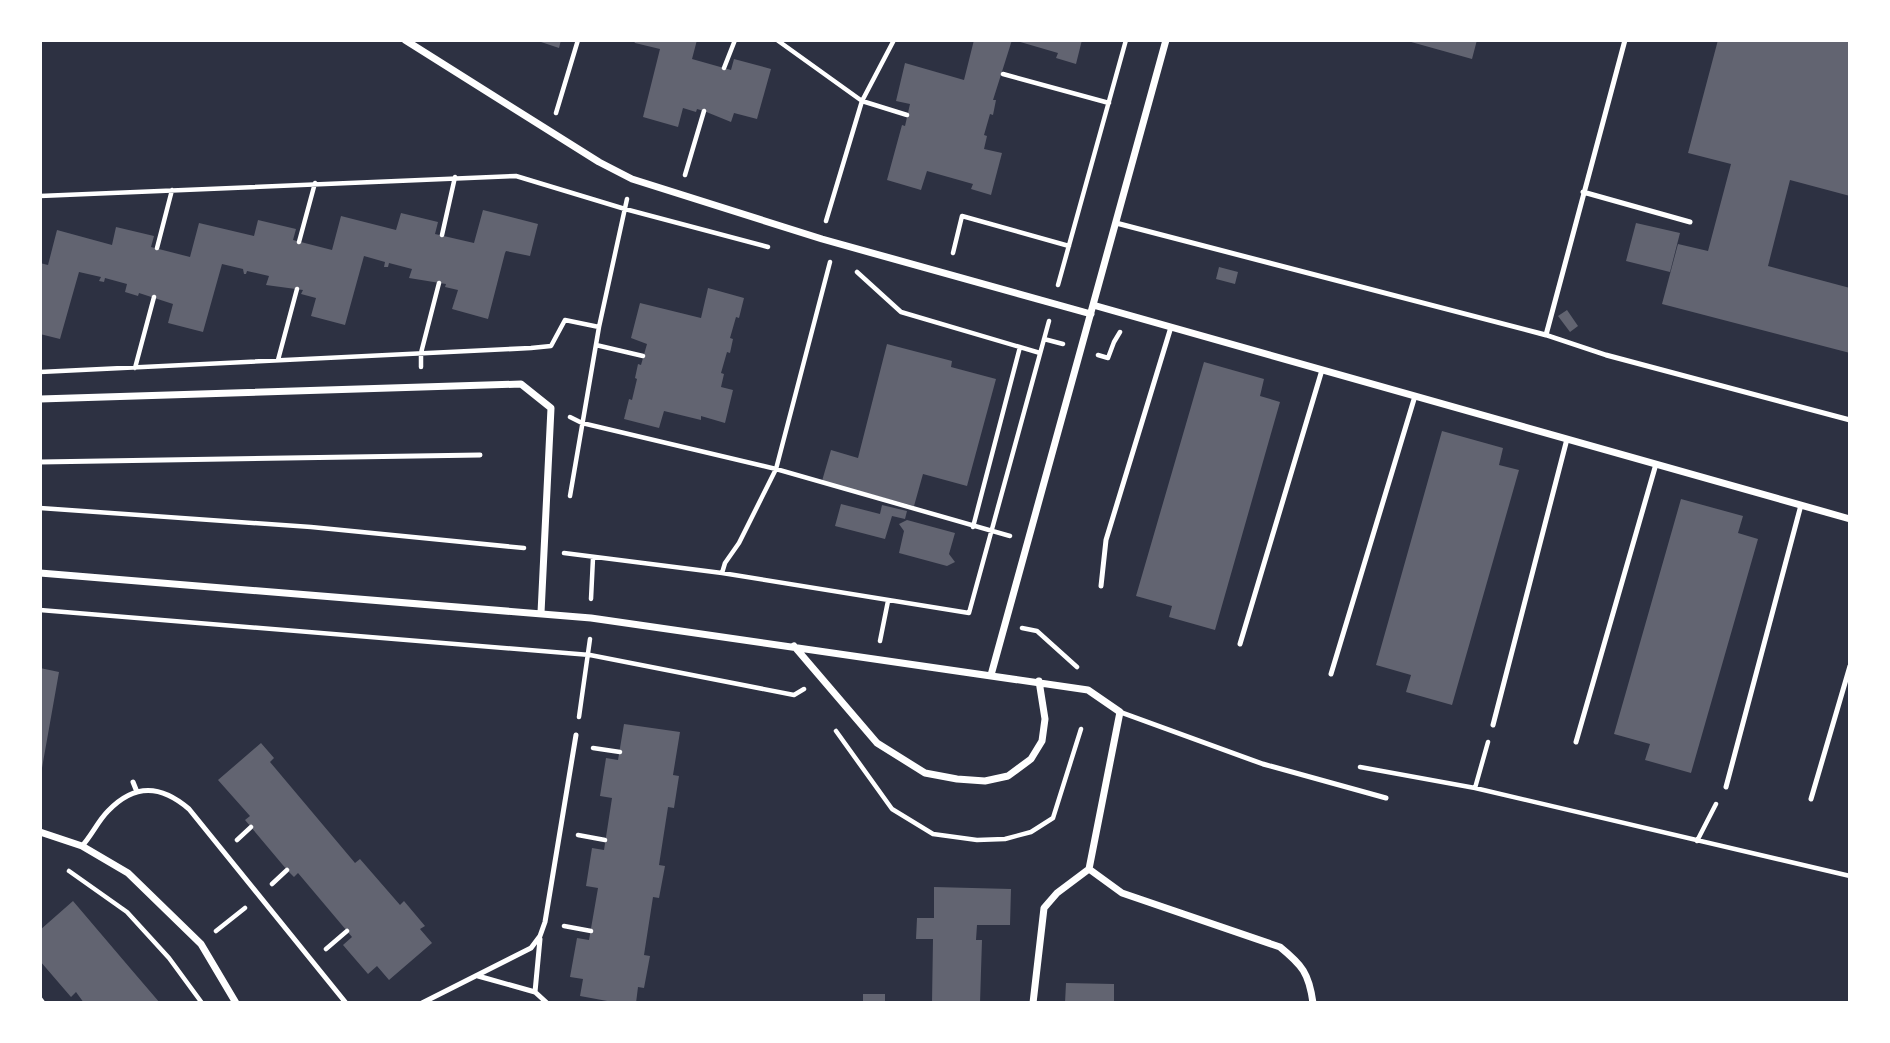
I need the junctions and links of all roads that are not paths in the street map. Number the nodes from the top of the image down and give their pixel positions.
1 (405, 40) edge
2 (1166, 40) edge
3 (1625, 40) edge
4 (1583, 192) junction
5 (1690, 222) dead end
6 (1116, 223) junction
7 (1093, 306) junction
8 (1091, 314) junction
9 (1171, 327) junction
10 (1546, 335) junction
11 (1322, 370) junction
12 (1415, 396) junction
13 (40, 399) edge
14 (1850, 420) edge
15 (1567, 439) junction
16 (480, 455) dead end
17 (40, 462) edge
18 (1656, 464) junction
19 (1801, 505) junction
20 (1850, 519) edge
21 (40, 573) edge
22 (1101, 586) dead end
23 (541, 613) junction
24 (1240, 644) dead end
25 (793, 646) junction
26 (1850, 666) edge
27 (1331, 674) dead end
28 (990, 675) junction
29 (1039, 681) junction
30 (1120, 712) junction
31 (1493, 725) road end
32 (576, 735) dead end
33 (1576, 742) dead end
34 (133, 782) dead end
35 (1726, 787) road end
36 (137, 792) junction
37 (1386, 798) dead end
38 (1811, 799) dead end
39 (40, 832) edge
40 (82, 846) junction
41 (1089, 869) junction
42 (540, 936) junction
43 (478, 976) junction
44 (535, 992) junction
45 (236, 1003) edge
46 (346, 1003) edge
47 (422, 1003) edge
48 (547, 1003) edge
49 (1032, 1003) edge
50 (1312, 1003) edge

1 - 8 street
2 - 6 street
3 - 4 lane
4 - 5 lane
4 - 10 lane
6 - 7 street
6 - 10 lane
7 - 8 street
7 - 9 street
8 - 28 street
9 - 11 street
9 - 22 lane
10 - 14 lane
11 - 12 street
11 - 24 lane
12 - 15 street
12 - 27 lane
13 - 23 street
15 - 18 street
15 - 31 lane
16 - 17 lane
18 - 19 street
18 - 33 lane
19 - 20 street
19 - 35 lane
21 - 23 street
23 - 25 street
25 - 28 street
25 - 29 street
26 - 38 lane
28 - 29 street
29 - 30 street
30 - 37 lane
30 - 41 street
32 - 42 lane
34 - 36 lane
36 - 40 lane
36 - 46 lane
39 - 40 street
40 - 45 street
41 - 49 street
41 - 50 street
42 - 43 lane
42 - 44 lane
43 - 44 lane
43 - 47 lane
44 - 48 lane

